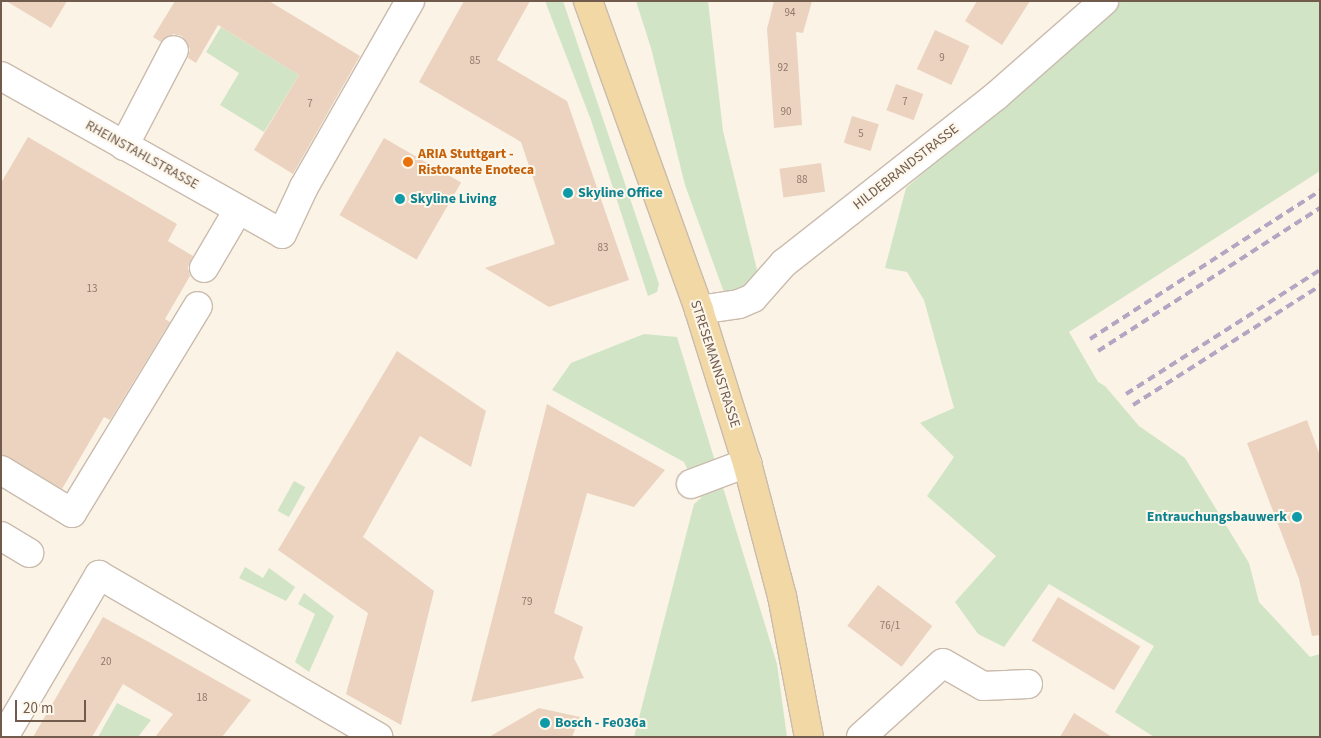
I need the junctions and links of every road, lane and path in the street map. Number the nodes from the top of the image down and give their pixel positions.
1 (410, 1) edge
2 (588, 1) edge
3 (1104, 1) edge
4 (174, 50) dead end
5 (1, 76) edge
6 (124, 146) junction
7 (238, 210) junction
8 (204, 268) dead end
9 (198, 306) dead end
10 (698, 310) junction
11 (747, 463) junction
12 (1, 470) edge
13 (691, 484) dead end
14 (1, 536) edge
15 (29, 553) dead end
16 (1028, 684) dead end
17 (367, 730) edge
18 (4, 737) edge
19 (809, 737) edge
20 (861, 737) edge

1 - 7 street, RHEINSTAHLSTRASSE
2 - 10 main road, STRESEMANNSTRASSE
3 - 10 street, HILDEBRANDSTRASSE
4 - 6 street
5 - 6 street, RHEINSTAHLSTRASSE
6 - 7 street, RHEINSTAHLSTRASSE
7 - 8 street
9 - 12 street
10 - 11 main road, STRESEMANNSTRASSE
11 - 13 street
11 - 19 main road, STRESEMANNSTRASSE
14 - 15 street
16 - 20 street
17 - 18 street

